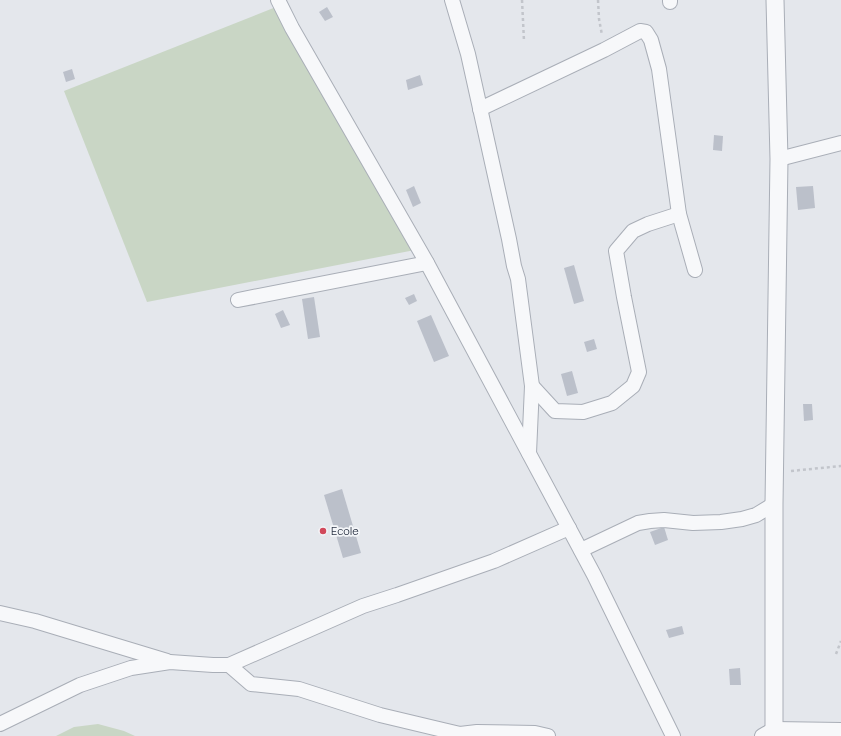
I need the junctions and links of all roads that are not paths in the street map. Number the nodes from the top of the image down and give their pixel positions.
1 (278, 0) edge
2 (452, 0) edge
3 (775, 0) edge
4 (480, 109) junction
5 (841, 143) edge
6 (779, 159) junction
7 (679, 214) junction
8 (427, 263) junction
9 (694, 270) dead end
10 (238, 300) dead end
11 (532, 386) junction
12 (529, 453) junction
13 (774, 504) junction
14 (569, 528) junction
15 (581, 550) junction
16 (0, 613) edge
17 (170, 662) junction
18 (230, 665) junction
19 (0, 724) edge
20 (841, 730) edge
21 (770, 734) edge
22 (548, 736) edge
23 (673, 736) edge

1 - 8 street
2 - 4 street
3 - 6 street
4 - 7 street
4 - 11 street
5 - 6 street
6 - 13 street
7 - 9 street
7 - 11 street
8 - 10 street
8 - 12 street
11 - 12 street
12 - 14 street
13 - 15 street
13 - 21 street
14 - 15 street
14 - 18 street
15 - 23 street
16 - 17 street
17 - 18 street
17 - 19 street
18 - 22 street
20 - 21 street

